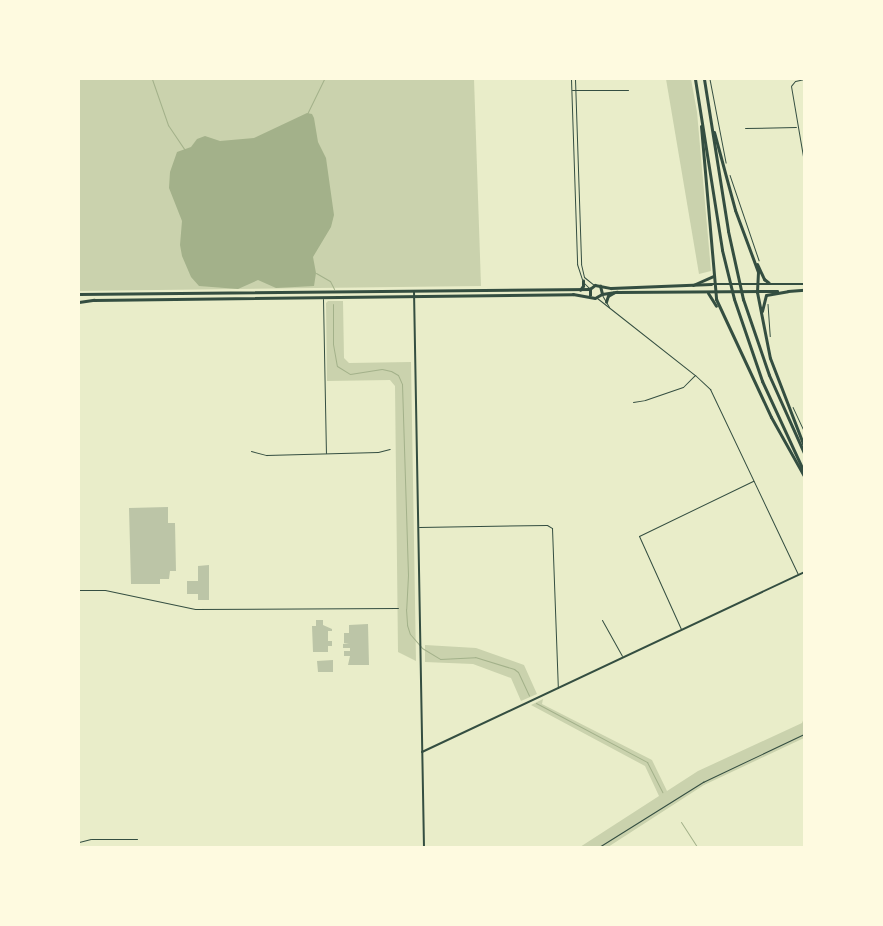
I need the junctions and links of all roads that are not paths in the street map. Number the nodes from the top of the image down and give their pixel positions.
1 (571, 79) edge
2 (575, 79) edge
3 (695, 79) edge
4 (704, 79) edge
5 (804, 79) edge
6 (572, 90) junction
7 (575, 90) junction
8 (628, 90) dead end
9 (700, 105) junction
10 (710, 119) junction
11 (797, 126) junction
12 (745, 128) dead end
13 (804, 158) edge
14 (804, 162) edge
15 (576, 229) junction
16 (580, 229) junction
17 (746, 240) junction
18 (714, 275) junction
19 (583, 281) junction
20 (757, 283) junction
21 (770, 283) junction
22 (693, 284) junction
23 (715, 284) junction
24 (804, 284) edge
25 (595, 285) junction
26 (600, 286) junction
27 (590, 289) junction
28 (579, 290) junction
29 (804, 290) edge
30 (414, 291) junction
31 (788, 291) junction
32 (617, 292) junction
33 (757, 292) junction
34 (323, 293) junction
35 (708, 293) junction
36 (715, 293) junction
37 (79, 294) edge
38 (602, 295) junction
39 (591, 296) junction
40 (414, 297) junction
41 (323, 298) junction
42 (597, 298) junction
43 (79, 302) edge
44 (606, 302) junction
45 (610, 309) junction
46 (722, 314) junction
47 (762, 316) junction
48 (695, 375) junction
49 (632, 402) dead end
50 (804, 446) edge
51 (390, 449) dead end
52 (252, 451) dead end
53 (804, 452) edge
54 (326, 453) junction
55 (804, 472) edge
56 (804, 476) edge
57 (754, 481) junction
58 (418, 527) junction
59 (804, 572) edge
60 (798, 575) junction
61 (79, 590) edge
62 (398, 608) dead end
63 (602, 620) dead end
64 (681, 630) junction
65 (623, 657) junction
66 (558, 688) junction
67 (422, 752) junction
68 (137, 839) dead end
69 (79, 842) edge
70 (424, 847) edge

1 - 6 street
2 - 7 street
3 - 9 highway
4 - 10 highway
5 - 11 street
6 - 7 street
6 - 15 street
7 - 8 street
7 - 16 street
9 - 18 highway
9 - 55 highway
10 - 17 highway
10 - 53 highway
11 - 12 street
11 - 13 street
13 - 14 street
15 - 16 street
15 - 19 street
16 - 25 street
17 - 20 highway
17 - 21 highway
18 - 22 highway
18 - 23 highway
19 - 27 street
19 - 28 main road
20 - 21 main road
20 - 23 main road
20 - 33 highway
21 - 24 main road
22 - 23 main road
22 - 26 main road
23 - 36 highway
25 - 26 main road
25 - 27 main road
26 - 38 main road
27 - 28 main road
27 - 39 main road
28 - 30 main road
29 - 31 main road
30 - 34 main road
30 - 40 street
31 - 33 main road
31 - 47 highway
32 - 35 main road
32 - 38 main road
32 - 44 main road
33 - 36 main road
33 - 47 highway
34 - 37 main road
34 - 41 main road
35 - 36 main road
35 - 46 highway
36 - 46 highway
38 - 42 main road
38 - 44 street
39 - 40 main road
39 - 42 main road
40 - 41 main road
40 - 58 street
41 - 43 main road
41 - 54 street
42 - 45 street
44 - 45 street
45 - 48 street
46 - 56 highway
47 - 50 highway
48 - 49 street
48 - 57 street
51 - 54 street
52 - 54 street
57 - 60 street
57 - 64 street
58 - 66 street
58 - 67 street
59 - 60 street
60 - 64 street
61 - 62 street
63 - 65 street
64 - 65 street
65 - 66 street
66 - 67 street
67 - 70 street
68 - 69 street

